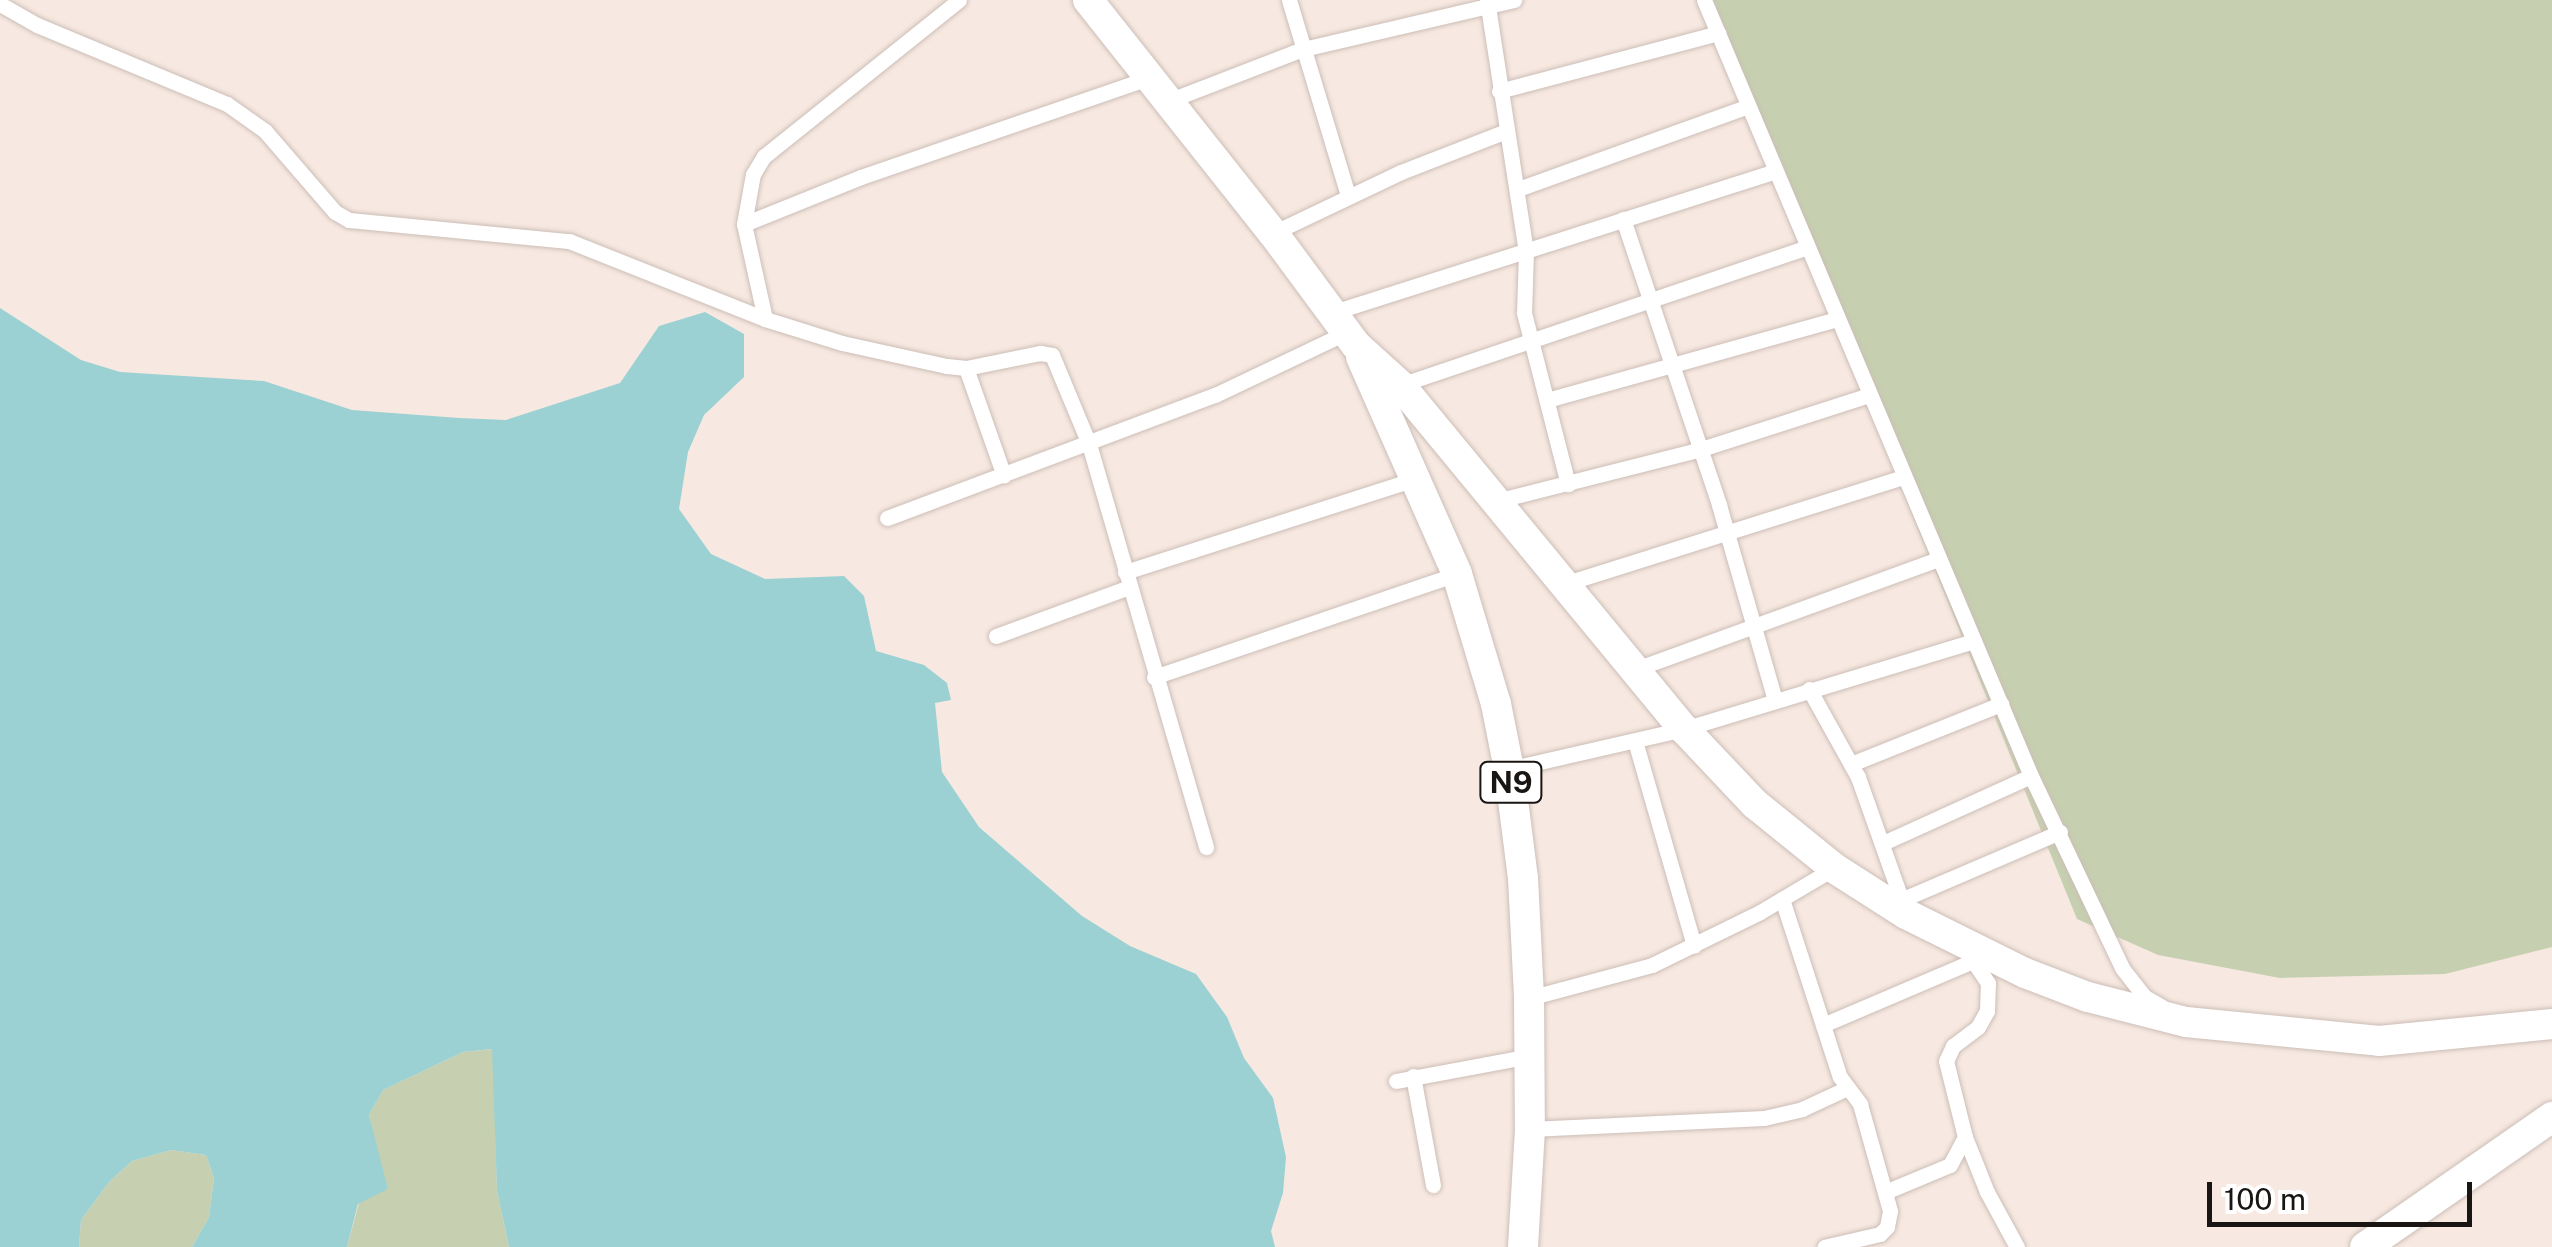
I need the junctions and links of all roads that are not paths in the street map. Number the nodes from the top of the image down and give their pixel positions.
1 (959, 0) edge
2 (1088, 0) edge
3 (1289, 0) edge
4 (1514, 0) edge
5 (1704, 0) edge
6 (1488, 3) edge
7 (0, 4) edge
8 (1718, 33) junction
9 (1303, 49) junction
10 (1158, 90) junction
11 (1500, 91) junction
12 (1748, 106) junction
13 (1506, 131) junction
14 (1775, 171) junction
15 (1518, 190) junction
16 (1348, 196) junction
17 (1623, 219) junction
18 (744, 224) junction
19 (1274, 232) junction
20 (1807, 247) junction
21 (1526, 251) junction
22 (1652, 298) junction
23 (765, 319) junction
24 (1837, 319) junction
25 (1346, 330) junction
26 (1529, 338) junction
27 (1674, 362) junction
28 (966, 368) junction
29 (1400, 385) junction
30 (1869, 395) junction
31 (1547, 400) junction
32 (1089, 444) junction
33 (1701, 449) junction
34 (1004, 476) junction
35 (1904, 477) junction
36 (1414, 479) junction
37 (1568, 484) junction
38 (1496, 502) junction
39 (886, 518) dead end
40 (1727, 531) junction
41 (1938, 559) junction
42 (1456, 574) junction
43 (1127, 579) junction
44 (1563, 585) junction
45 (1754, 625) junction
46 (996, 636) dead end
47 (1974, 642) junction
48 (1636, 669) junction
49 (1154, 677) junction
50 (1809, 689) junction
51 (1775, 700) junction
52 (2000, 704) junction
53 (1684, 729) junction
54 (1635, 741) junction
55 (1850, 764) junction
56 (1509, 769) junction
57 (2031, 776) junction
58 (2060, 832) junction
59 (1883, 843) junction
60 (1206, 847) dead end
61 (1834, 868) junction
62 (1782, 899) junction
63 (1904, 907) junction
64 (1694, 946) junction
65 (1979, 959) junction
66 (1529, 998) junction
67 (2186, 1022) junction
68 (2552, 1024) edge
69 (1823, 1025) junction
70 (1529, 1056) junction
71 (1413, 1076) junction
72 (1396, 1081) dead end
73 (1845, 1089) junction
74 (2552, 1117) edge
75 (1530, 1129) junction
76 (1965, 1137) junction
77 (1433, 1185) dead end
78 (1884, 1192) junction
79 (1522, 1247) edge
80 (1824, 1247) edge
81 (2018, 1247) edge
82 (2365, 1247) edge

1 - 18 street
2 - 10 highway
3 - 9 street
4 - 6 street
5 - 8 street
6 - 9 street
6 - 11 street
7 - 23 street
8 - 11 street
8 - 12 street
9 - 10 street
9 - 16 street
10 - 18 street
10 - 19 highway
11 - 13 street
12 - 14 street
12 - 15 street
13 - 15 street
13 - 16 street
14 - 17 street
14 - 20 street
15 - 21 street
16 - 19 street
17 - 21 street
17 - 22 street
18 - 23 street
19 - 25 highway
20 - 22 street
20 - 24 street
21 - 25 street
21 - 26 street
22 - 26 street
22 - 27 street
23 - 28 street
24 - 27 street
24 - 30 street
25 - 29 highway
25 - 32 street
25 - 36 highway, N9
26 - 29 street
26 - 31 street
27 - 31 street
27 - 33 street
28 - 32 street
28 - 34 street
29 - 38 highway
30 - 33 street
30 - 35 street
31 - 37 street
32 - 34 street
32 - 43 street
33 - 37 street
33 - 40 street
34 - 39 street
35 - 40 street
35 - 41 street
36 - 42 highway, N9
36 - 43 street
37 - 38 street
38 - 44 highway
40 - 44 street
40 - 45 street
41 - 45 street
41 - 47 street
42 - 49 street
42 - 56 highway, N9
43 - 46 street
43 - 49 street
44 - 48 highway
45 - 48 street
45 - 51 street
47 - 50 street
47 - 52 street
48 - 53 highway
49 - 60 street
50 - 51 street
50 - 55 street
51 - 53 street
52 - 55 street
52 - 57 street
53 - 54 street
53 - 61 highway
54 - 56 street
54 - 64 street
55 - 59 street
56 - 66 highway, N9
57 - 58 street
57 - 59 street
58 - 63 street
58 - 67 street
59 - 63 street
61 - 62 street
61 - 63 highway
62 - 64 street
62 - 69 street
63 - 65 highway
64 - 66 street
65 - 67 highway
65 - 69 street
65 - 76 street
66 - 70 highway, N9
67 - 68 highway
69 - 73 street
70 - 71 street
70 - 75 highway, N9
71 - 72 street
71 - 77 street
73 - 75 street
73 - 78 street
74 - 82 highway
75 - 79 highway, N9
76 - 78 street
76 - 81 street
78 - 80 street

